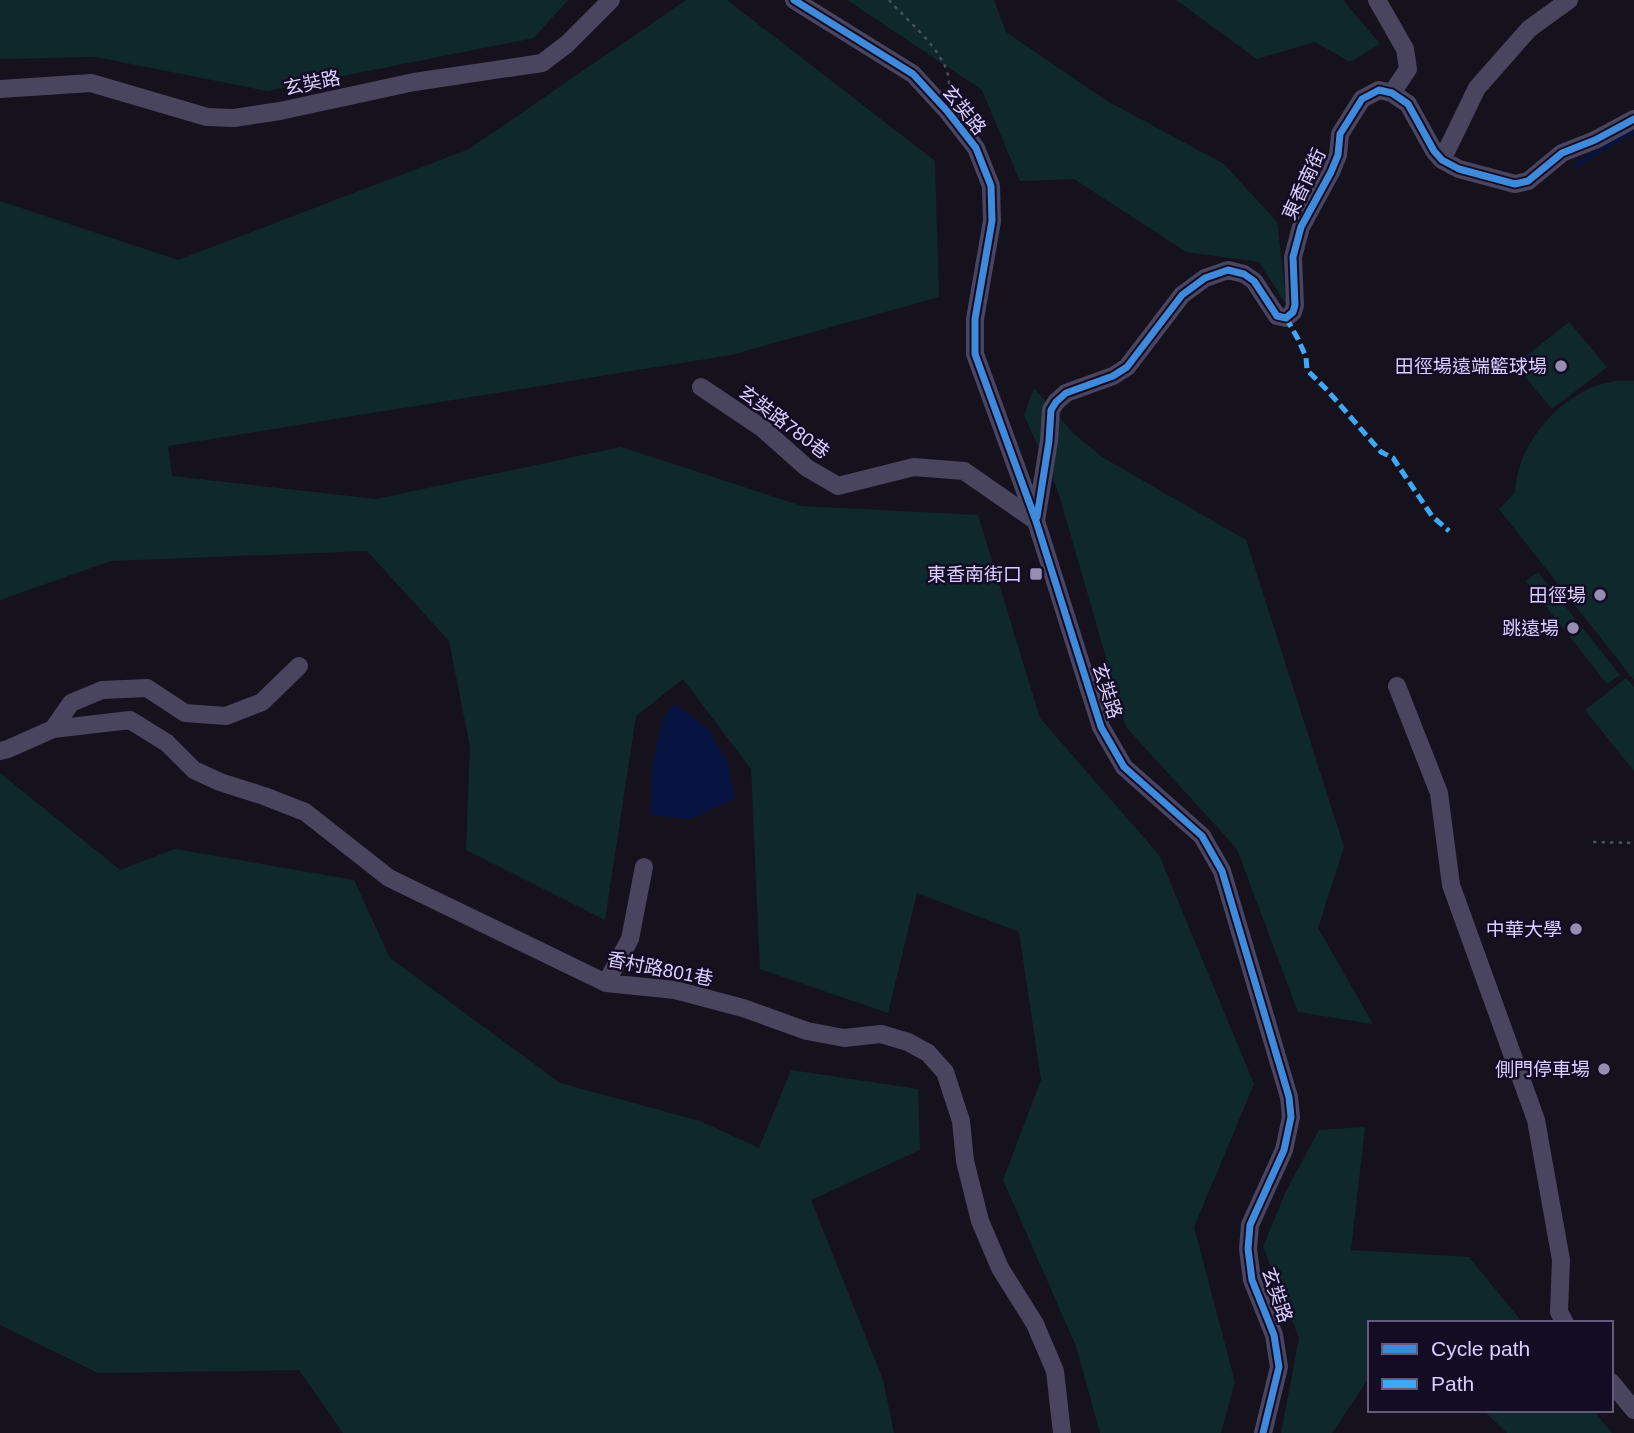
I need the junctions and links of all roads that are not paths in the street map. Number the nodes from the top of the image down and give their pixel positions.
1 (611, 0) edge
2 (794, 0) edge
3 (1377, 0) edge
4 (1569, 0) edge
5 (0, 89) edge
6 (1392, 93) junction
7 (1634, 119) edge
8 (1442, 160) junction
9 (701, 387) dead end
10 (1036, 521) junction
11 (299, 666) dead end
12 (1397, 686) dead end
13 (53, 729) junction
14 (0, 751) edge
15 (644, 867) dead end
16 (607, 984) junction
17 (1564, 1321) edge
18 (1613, 1384) edge
19 (1634, 1410) edge
20 (1062, 1433) edge
21 (1264, 1433) edge

1 - 5 street, 玄奘路
2 - 10 street, 玄奘路
3 - 6 street
4 - 8 street
6 - 8 street
6 - 10 street, 東香南街
7 - 8 street
9 - 10 street, 玄奘路780巷
10 - 21 street, 玄奘路
11 - 13 street
12 - 17 street
13 - 14 street, 香村路801巷
13 - 16 street, 香村路801巷
15 - 16 street
16 - 20 street, 香村路801巷
18 - 19 street

